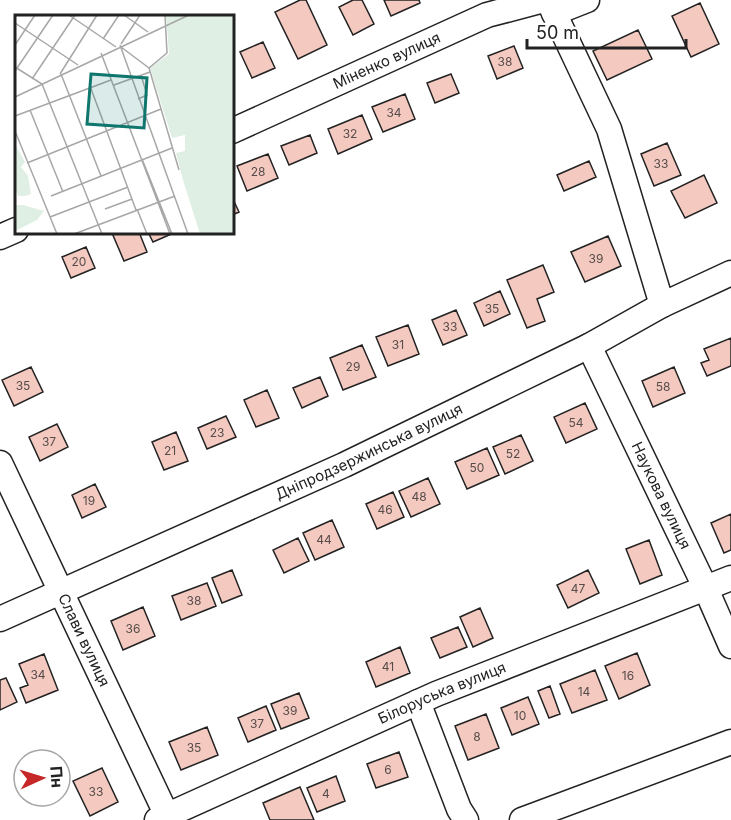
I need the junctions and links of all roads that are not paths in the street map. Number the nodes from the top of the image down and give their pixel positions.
1 (587, 0) edge
2 (551, 3) edge
3 (234, 130) edge
4 (15, 230) edge
5 (0, 237) edge
6 (731, 273) edge
7 (662, 305) junction
8 (589, 346) junction
9 (0, 463) edge
10 (731, 578) edge
11 (706, 589) junction
12 (60, 592) junction
13 (0, 619) edge
14 (731, 646) edge
15 (418, 702) junction
16 (731, 742) edge
17 (164, 819) edge
18 (466, 820) edge
19 (522, 820) edge

1 - 2 street, Міненко вулиця
2 - 3 street, Міненко вулиця
2 - 7 street
4 - 5 street
6 - 7 street, Дніпродзержинська вулиця
7 - 8 street, Дніпродзержинська вулиця
8 - 11 street, Наукова вулиця
8 - 12 street, Дніпродзержинська вулиця
9 - 12 street, Слави вулиця
10 - 11 street, Білоруська вулиця
11 - 14 street, Наукова вулиця
11 - 15 street, Білоруська вулиця
12 - 13 street, Дніпродзержинська вулиця
12 - 17 street, Слави вулиця
15 - 17 street, Білоруська вулиця
15 - 18 street
16 - 19 street

